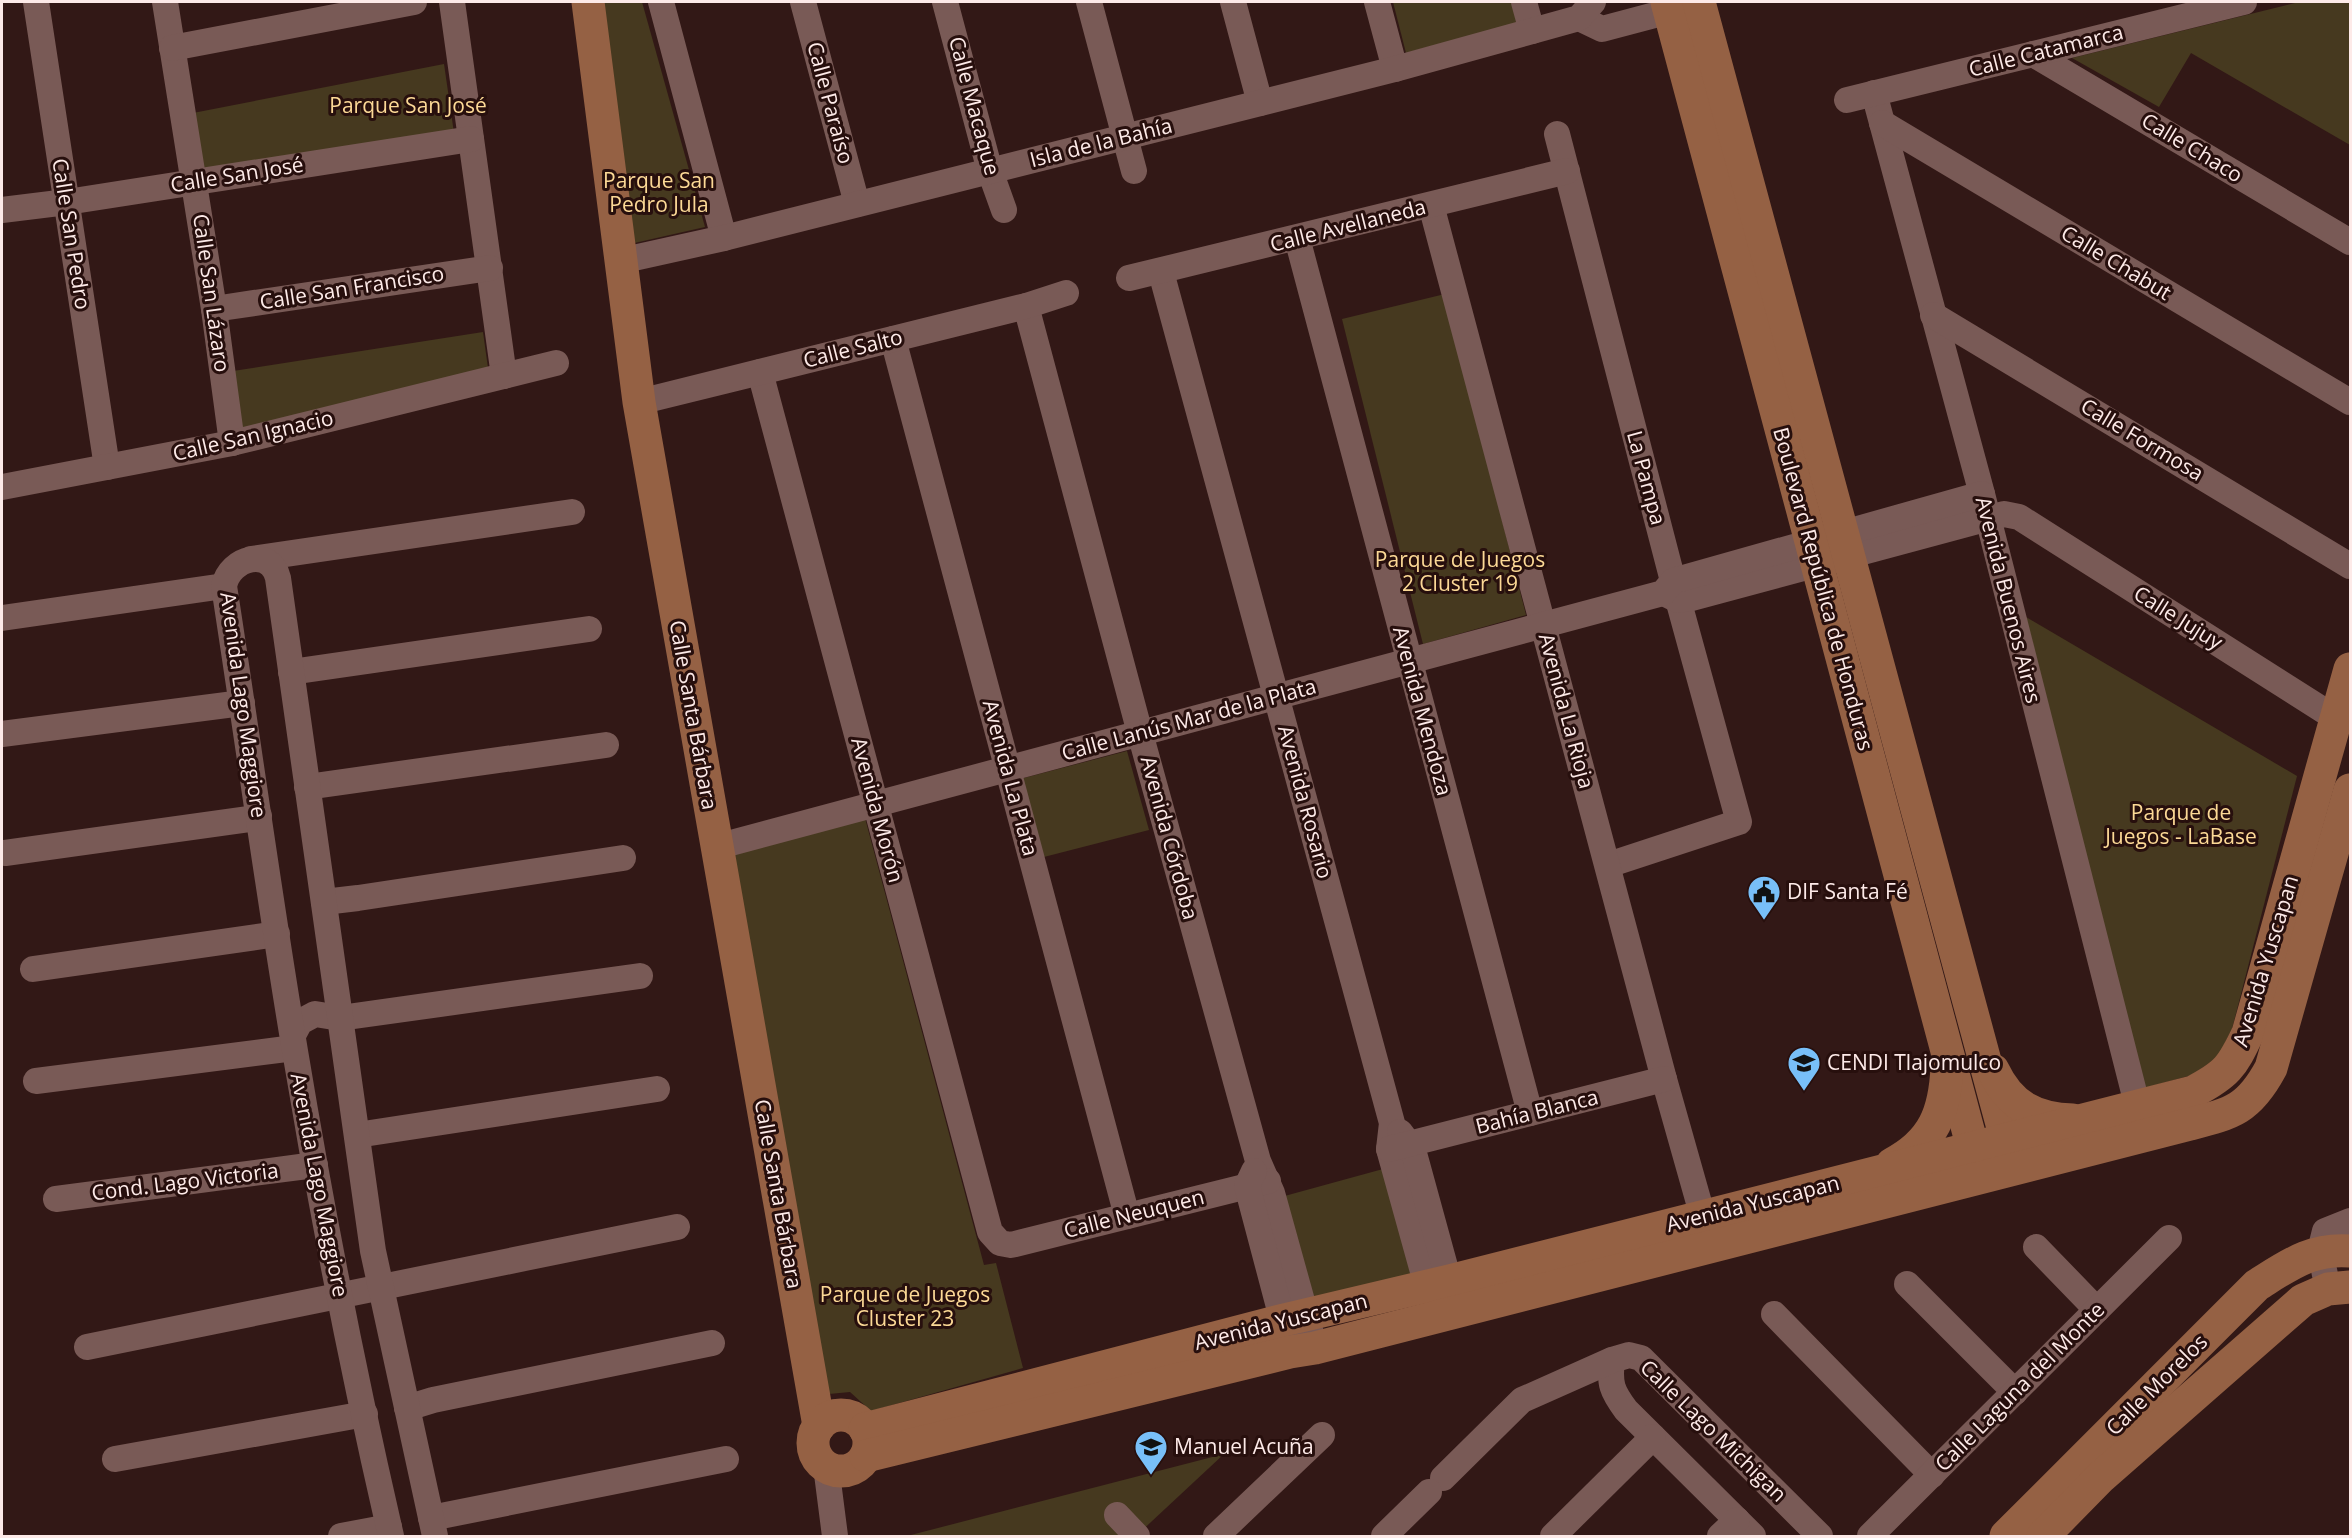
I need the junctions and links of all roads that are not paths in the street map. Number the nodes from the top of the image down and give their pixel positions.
1 (36, 2) edge
2 (165, 2) edge
3 (414, 2) edge
4 (452, 2) edge
5 (588, 2) edge
6 (661, 2) edge
7 (803, 2) edge
8 (945, 2) edge
9 (1089, 2) edge
10 (1233, 2) edge
11 (1377, 2) edge
12 (1524, 2) edge
13 (2244, 2) edge
14 (1682, 4) edge
15 (1586, 10) edge
16 (1532, 31) junction
17 (172, 48) junction
18 (2033, 54) junction
19 (1395, 69) junction
20 (1874, 93) junction
21 (1847, 100) dead end
22 (1260, 103) junction
23 (1882, 123) junction
24 (1557, 134) dead end
25 (1125, 137) junction
26 (471, 139) junction
27 (990, 171) junction
28 (1134, 171) dead end
29 (1567, 171) junction
30 (194, 182) junction
31 (67, 202) junction
32 (857, 204) junction
33 (1431, 205) junction
34 (2, 210) edge
35 (1004, 210) dead end
36 (724, 238) junction
37 (1296, 238) junction
38 (2350, 242) edge
39 (620, 261) junction
40 (490, 268) junction
41 (1161, 272) junction
42 (1129, 278) dead end
43 (1066, 293) dead end
44 (1026, 306) junction
45 (214, 309) junction
46 (1933, 315) junction
47 (893, 339) junction
48 (556, 363) dead end
49 (760, 372) junction
50 (504, 376) junction
51 (639, 402) junction
52 (2350, 402) edge
53 (232, 443) junction
54 (107, 467) junction
55 (2, 487) edge
56 (1985, 506) junction
57 (572, 512) dead end
58 (2019, 518) joint
59 (1846, 545) junction
60 (1813, 554) junction
61 (248, 560) junction
62 (2350, 566) edge
63 (224, 586) junction
64 (1671, 591) junction
65 (2, 618) edge
66 (1543, 625) junction
67 (589, 629) dead end
68 (1409, 661) junction
69 (2350, 669) edge
70 (291, 672) junction
71 (1276, 696) junction
72 (242, 703) junction
73 (2337, 719) junction
74 (1140, 733) junction
75 (2, 734) edge
76 (606, 745) dead end
77 (1007, 768) junction
78 (307, 787) junction
79 (2350, 790) edge
80 (875, 804) junction
81 (260, 816) junction
82 (716, 847) junction
83 (6, 853) dead end
84 (623, 858) dead end
85 (1608, 865) junction
86 (324, 902) junction
87 (277, 934) junction
88 (33, 969) dead end
89 (640, 976) dead end
90 (340, 1018) junction
91 (293, 1042) junction
92 (1980, 1043) junction
93 (1947, 1053) junction
94 (1664, 1079) junction
95 (36, 1081) dead end
96 (657, 1089) dead end
97 (2138, 1108) junction
98 (1530, 1113) junction
99 (2087, 1120) junction
100 (357, 1135) junction
101 (1400, 1146) junction
102 (2010, 1155) junction
103 (1977, 1163) junction
104 (315, 1165) junction
105 (1871, 1175) junction
106 (1258, 1176) junction
107 (56, 1199) dead end
108 (1127, 1216) junction
109 (1702, 1217) junction
110 (2350, 1221) edge
111 (677, 1227) dead end
112 (2169, 1238) dead end
113 (1000, 1243) joint
114 (2036, 1247) dead end
115 (2335, 1251) edge
116 (1438, 1283) junction
117 (1907, 1284) dead end
118 (381, 1287) junction
119 (2342, 1288) edge
120 (340, 1297) junction
121 (2097, 1311) junction
122 (1774, 1314) dead end
123 (1295, 1317) junction
124 (712, 1343) dead end
125 (87, 1347) dead end
126 (1302, 1350) junction
127 (1611, 1360) junction
128 (2015, 1392) junction
129 (407, 1408) junction
130 (365, 1414) junction
131 (819, 1426) junction
132 (2133, 1429) junction
133 (1322, 1435) dead end
134 (1653, 1437) junction
135 (865, 1442) junction
136 (115, 1459) dead end
137 (726, 1459) dead end
138 (825, 1466) junction
139 (1932, 1475) junction
140 (1117, 1515) dead end
141 (433, 1527) edge
142 (1737, 1531) edge
143 (390, 1532) edge
144 (340, 1536) edge
145 (835, 1536) edge
146 (1137, 1536) edge
147 (1216, 1536) edge
148 (1384, 1536) edge
149 (1553, 1536) edge
150 (1820, 1536) edge
151 (1870, 1536) edge
152 (2007, 1536) edge
153 (2043, 1536) edge

1 - 31 street, Calle San Pedro
2 - 17 street, Calle San Lázaro
3 - 17 street
4 - 26 street
5 - 39 street, Calle Santa Bárbara
6 - 36 street
7 - 32 street, Calle Paraíso
8 - 27 street, Calle Macaque
9 - 25 street
10 - 22 street
11 - 19 street
12 - 16 street
13 - 18 street, Calle Catamarca
14 - 15 street, Isla de la Bahía
14 - 59 street, Boulevard República de Honduras
14 - 60 street, Boulevard República de Honduras
15 - 16 street, Isla de la Bahía
16 - 19 street, Isla de la Bahía
17 - 30 street, Calle San Lázaro
18 - 20 street, Calle Catamarca
18 - 38 street, Calle Chaco
19 - 22 street, Isla de la Bahía
20 - 21 street, Calle Catamarca
20 - 23 street, Avenida Buenos Aires
22 - 25 street, Isla de la Bahía
23 - 46 street, Avenida Buenos Aires
23 - 52 street, Calle Chabut
24 - 29 street, La Pampa
25 - 27 street, Isla de la Bahía
25 - 28 street
26 - 30 street, Calle San José
26 - 40 street
27 - 32 street, Isla de la Bahía
27 - 35 street, Calle Macaque
29 - 33 street, Calle Avellaneda
29 - 64 street, La Pampa
30 - 31 street, Calle San José
30 - 45 street, Calle San Lázaro
31 - 34 street, Calle San José
31 - 54 street, Calle San Pedro
32 - 36 street, Isla de la Bahía
33 - 37 street, Calle Avellaneda
33 - 66 street, Avenida La Rioja
36 - 39 street, Isla de la Bahía
37 - 41 street, Calle Avellaneda
37 - 68 street, Avenida Mendoza
39 - 51 street, Calle Santa Bárbara
40 - 45 street, Calle San Francisco
40 - 50 street
41 - 42 street, Calle Avellaneda
41 - 71 street, Avenida Rosario
43 - 44 street, Calle Salto
44 - 47 street, Calle Salto
44 - 74 street, Avenida Córdoba
45 - 53 street, Calle San Lázaro
46 - 56 street, Avenida Buenos Aires
46 - 62 street, Calle Formosa
47 - 49 street, Calle Salto
47 - 77 street, Avenida La Plata
48 - 50 street, Calle San Ignacio
49 - 51 street, Calle Salto
49 - 80 street, Avenida Morón
50 - 53 street, Calle San Ignacio
51 - 82 street, Calle Santa Bárbara
53 - 54 street, Calle San Ignacio
54 - 55 street, Calle San Ignacio
56 - 58 street, Calle Lanús Mar de la Plata
56 - 59 street, Calle Lanús Mar de la Plata
56 - 97 street, Avenida Buenos Aires
57 - 61 street
58 - 73 street, Calle Jujuy
59 - 60 street, Calle Lanús Mar de la Plata
59 - 92 street, Boulevard República de Honduras
60 - 64 street, Calle Lanús Mar de la Plata
60 - 93 street, Boulevard República de Honduras
61 - 63 street, Avenida Lago Maggiore
61 - 70 street, Avenida Lago Maggiore
63 - 65 street
63 - 72 street, Avenida Lago Maggiore
64 - 66 street, Calle Lanús Mar de la Plata
64 - 85 street, La Pampa
66 - 68 street, Calle Lanús Mar de la Plata
66 - 85 street, Avenida La Rioja
67 - 70 street
68 - 71 street, Calle Lanús Mar de la Plata
68 - 98 street, Avenida Mendoza
69 - 73 street, Avenida Yuscapan
70 - 78 street, Avenida Lago Maggiore
71 - 74 street, Calle Lanús Mar de la Plata
71 - 101 street, Avenida Rosario
72 - 75 street
72 - 81 street, Avenida Lago Maggiore
73 - 97 street, Avenida Yuscapan
74 - 77 street, Calle Lanús Mar de la Plata
74 - 106 street, Avenida Córdoba
76 - 78 street
77 - 80 street, Calle Lanús Mar de la Plata
77 - 108 street, Avenida La Plata
78 - 86 street, Avenida Lago Maggiore
79 - 102 street, Avenida Yuscapan
80 - 82 street, Calle Lanús Mar de la Plata
80 - 113 street, Avenida Morón
81 - 83 street
81 - 87 street, Avenida Lago Maggiore
82 - 131 street, Calle Santa Bárbara
84 - 86 street
85 - 94 street, Avenida La Rioja
86 - 90 street, Avenida Lago Maggiore
87 - 88 street
87 - 91 street, Avenida Lago Maggiore
89 - 90 street
90 - 91 street
90 - 100 street, Avenida Lago Maggiore
91 - 95 street
91 - 104 street, Avenida Lago Maggiore
92 - 99 street
92 - 102 street, Boulevard República de Honduras
93 - 103 street, Boulevard República de Honduras
93 - 105 street
94 - 98 street, Bahía Blanca
94 - 109 street, Avenida La Rioja
96 - 100 street
97 - 99 street, Avenida Yuscapan
98 - 101 street, Bahía Blanca
99 - 102 street, Avenida Yuscapan
100 - 118 street, Avenida Lago Maggiore
101 - 116 street, Avenida Rosario
102 - 103 street, Avenida Yuscapan
103 - 105 street, Avenida Yuscapan
103 - 126 street, Avenida Yuscapan
104 - 107 street, Cond. Lago Victoria
104 - 120 street, Avenida Lago Maggiore
105 - 109 street, Avenida Yuscapan
106 - 108 street, Calle Neuquen
106 - 123 street, Avenida Córdoba
108 - 113 street, Calle Neuquen
109 - 116 street, Avenida Yuscapan
110 - 115 street
111 - 118 street
112 - 121 street, Calle Laguna del Monte
114 - 121 street
115 - 119 street, Calle Morelos
115 - 132 street, Calle Morelos
116 - 123 street, Avenida Yuscapan
117 - 128 street
118 - 120 street
118 - 129 street, Avenida Lago Maggiore
119 - 132 street, Calle Morelos
120 - 125 street
120 - 130 street, Avenida Lago Maggiore
121 - 128 street, Calle Laguna del Monte
122 - 139 street
123 - 126 street, Avenida Córdoba
123 - 135 street, Avenida Yuscapan
124 - 129 street
126 - 135 street, Avenida Yuscapan
127 - 134 street, Calle Lago Michigan
127 - 148 street
127 - 150 street, Calle Lago Michigan
128 - 139 street, Calle Laguna del Monte
129 - 141 street, Avenida Lago Maggiore
130 - 136 street
130 - 143 street, Avenida Lago Maggiore
131 - 135 street
131 - 138 street
132 - 152 street, Calle Morelos
132 - 153 street, Calle Morelos
133 - 147 street
134 - 142 street, Calle Lago Michigan
134 - 149 street
135 - 138 street
137 - 141 street
138 - 145 street
139 - 151 street, Calle Laguna del Monte
140 - 146 street
143 - 144 street

